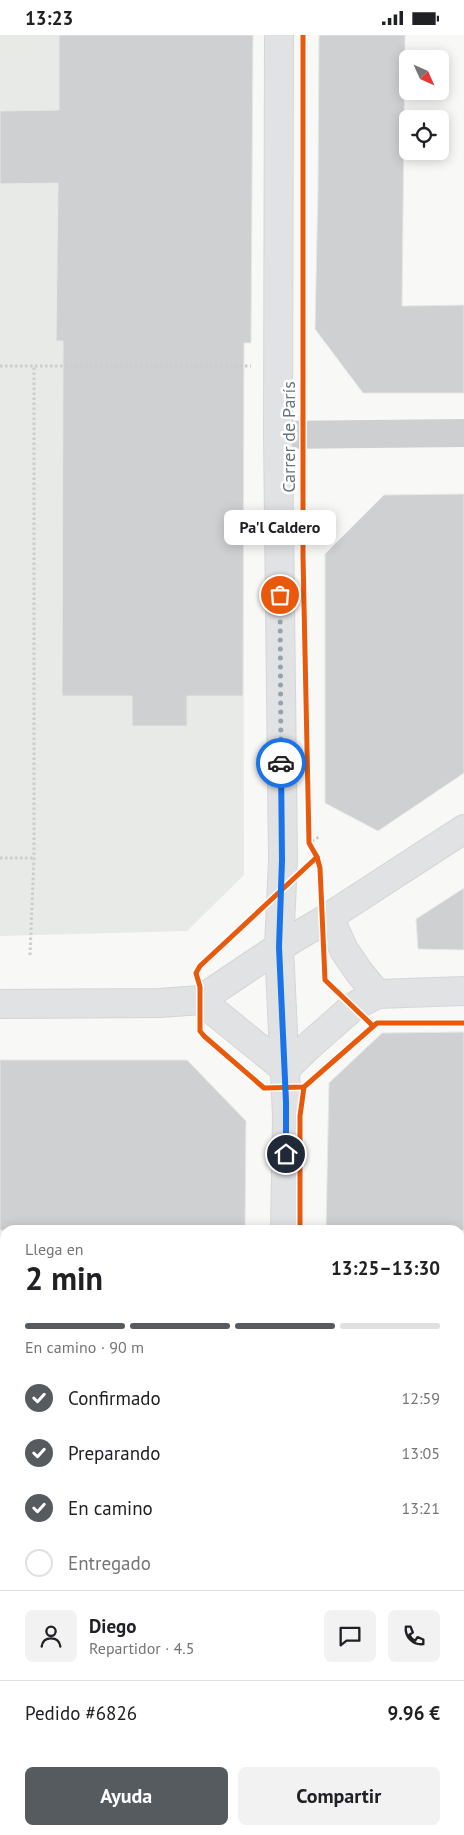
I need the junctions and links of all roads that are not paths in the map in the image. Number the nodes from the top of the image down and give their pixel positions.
1 (278, 35) edge
2 (464, 433) edge
3 (278, 435) junction
4 (464, 829) edge
5 (329, 917) junction
6 (279, 947) junction
7 (464, 991) edge
8 (377, 994) junction
9 (200, 1000) junction
10 (0, 1004) edge
11 (285, 1069) junction
12 (285, 1225) edge

1 - 3 main road, Carrer de París
2 - 3 street
3 - 6 main road, Carrer de París
4 - 5 main road
5 - 6 main road
5 - 8 main road
6 - 9 main road
6 - 11 main road, Carrer de París
7 - 8 main road
8 - 11 main road
9 - 10 main road
9 - 11 main road
11 - 12 main road, Carrer de París

